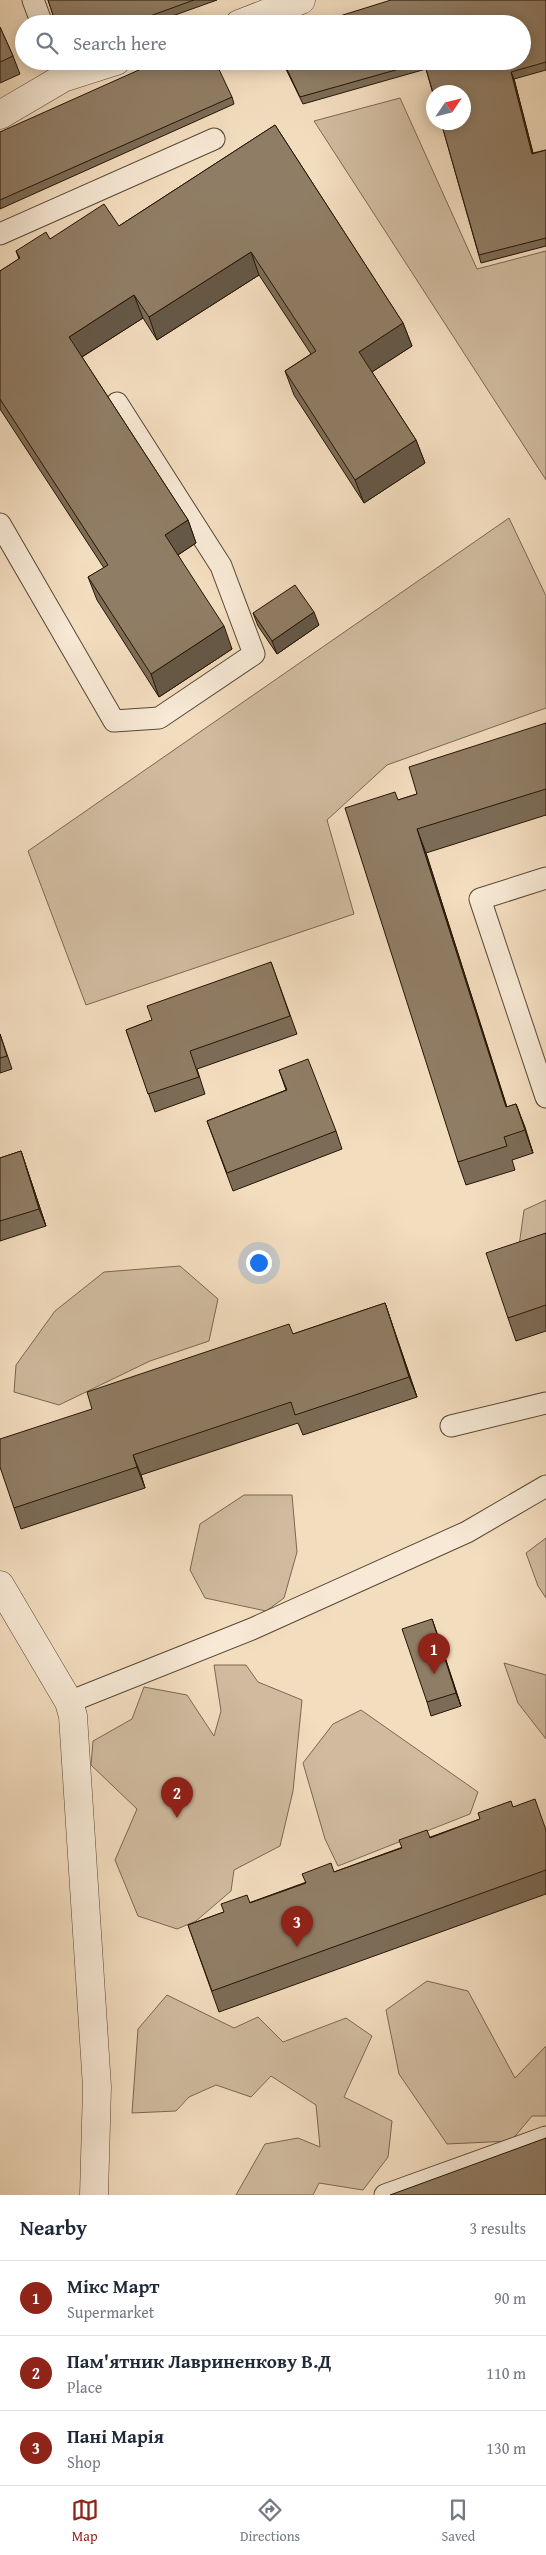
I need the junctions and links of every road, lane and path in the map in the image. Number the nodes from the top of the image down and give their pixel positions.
1 (33, 0) edge
2 (301, 0) edge
3 (39, 15) edge
4 (262, 15) edge
5 (59, 70) edge
6 (0, 115) edge
7 (214, 139) dead end
8 (0, 234) edge
9 (117, 403) dead end
10 (0, 524) edge
11 (546, 878) edge
12 (546, 1097) edge
13 (546, 1403) edge
14 (452, 1426) dead end
15 (546, 1486) edge
16 (0, 1585) edge
17 (69, 1702) junction
18 (546, 2137) edge
19 (94, 2195) edge
20 (385, 2195) edge

1 - 3 lane
2 - 4 street
5 - 6 street
7 - 8 lane
9 - 10 lane
11 - 12 lane
13 - 14 lane
15 - 17 lane
16 - 17 street
17 - 19 street
18 - 20 lane

